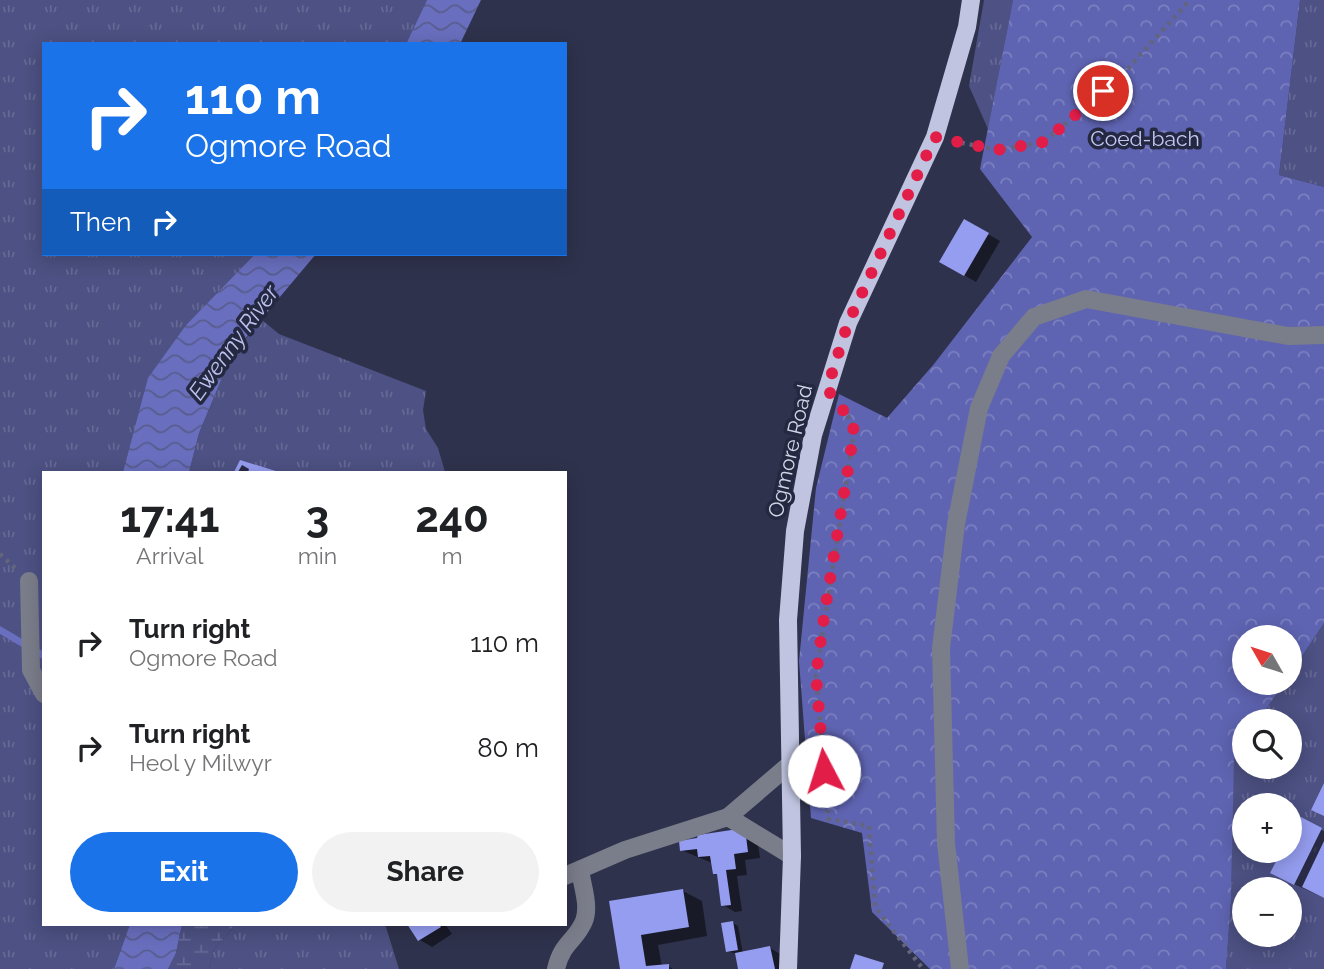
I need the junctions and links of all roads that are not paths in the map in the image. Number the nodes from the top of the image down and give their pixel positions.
1 (971, 0) edge
2 (1324, 335) edge
3 (29, 582) dead end
4 (42, 690) edge
5 (789, 765) junction
6 (728, 817) junction
7 (792, 856) junction
8 (573, 873) edge
9 (556, 969) edge
10 (788, 969) edge
11 (960, 969) edge

1 - 5 main road, Ogmore Road
2 - 11 street
3 - 4 street
5 - 6 street
5 - 7 main road, Ogmore Road
6 - 7 street
6 - 8 street
7 - 10 main road, Ogmore Road
8 - 9 street

